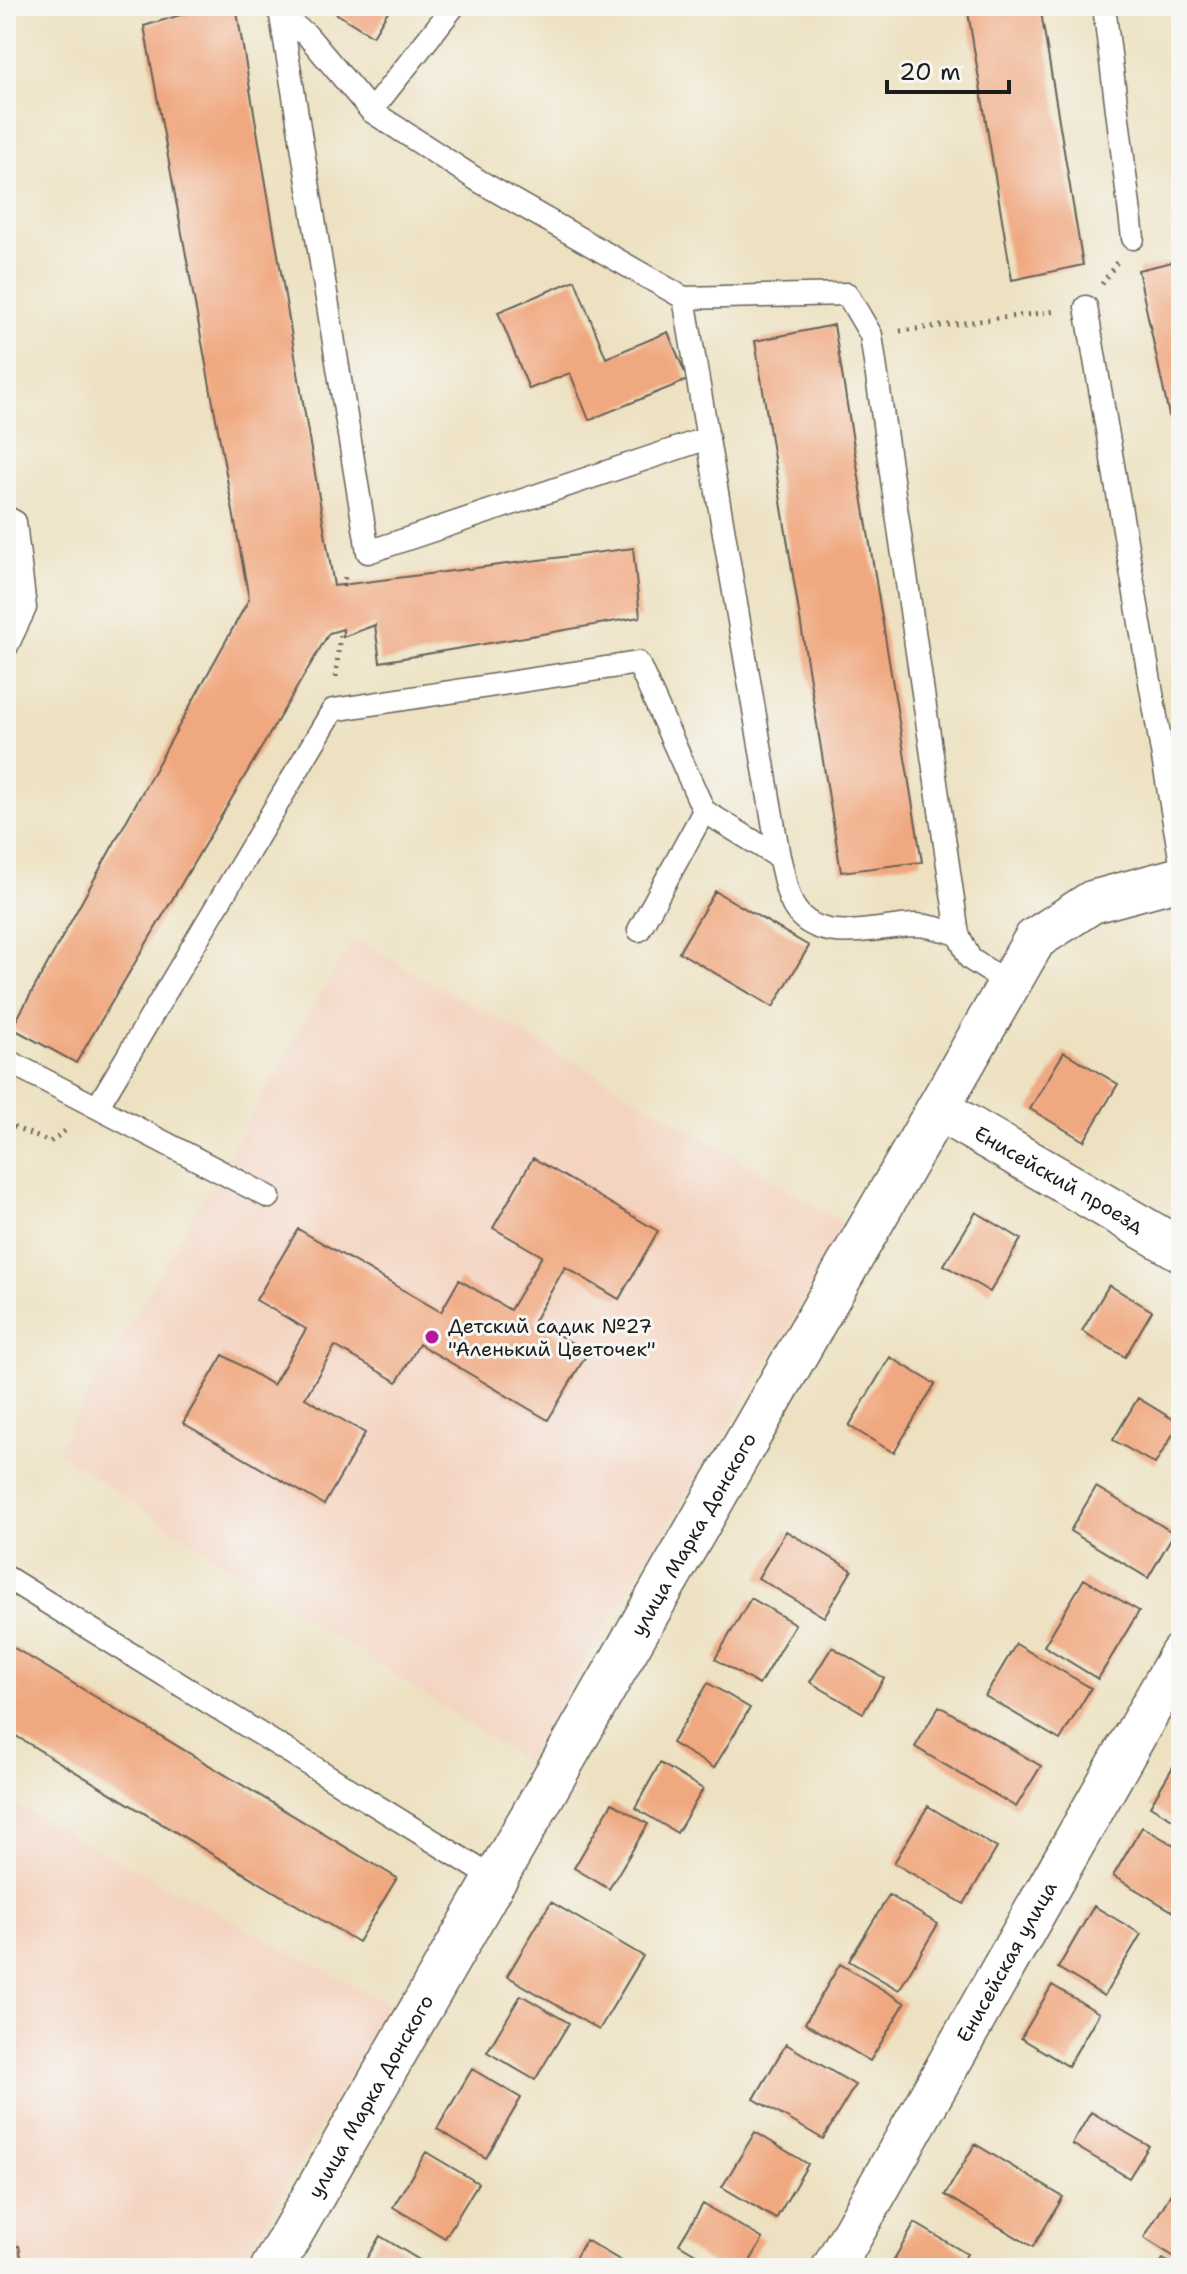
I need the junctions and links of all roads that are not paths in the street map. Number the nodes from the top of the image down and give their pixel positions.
1 (454, 6) edge
2 (1104, 6) edge
3 (279, 11) edge
4 (371, 111) junction
5 (1133, 238) road end
6 (684, 298) junction
7 (1086, 307) road end
8 (708, 438) junction
9 (6, 517) edge
10 (6, 648) edge
11 (704, 811) junction
12 (779, 857) junction
13 (1181, 863) edge
14 (1181, 878) edge
15 (639, 930) dead end
16 (958, 934) junction
17 (1008, 983) junction
18 (6, 1060) edge
19 (98, 1106) junction
20 (938, 1109) junction
21 (269, 1197) dead end
22 (1181, 1250) edge
23 (6, 1577) edge
24 (1181, 1654) edge
25 (498, 1881) junction
26 (272, 2268) edge
27 (833, 2268) edge

1 - 4 lane
2 - 5 lane
3 - 4 lane
3 - 8 lane
4 - 6 lane
6 - 8 lane
6 - 16 lane
7 - 13 lane
8 - 12 lane
9 - 10 lane
11 - 12 lane
11 - 15 lane
11 - 19 lane
12 - 16 lane
14 - 17 street, улица Марка Донского
16 - 17 lane
17 - 20 street, улица Марка Донского
18 - 19 lane
19 - 21 lane
20 - 22 street, Енисейский проезд
20 - 25 street, улица Марка Донского
23 - 25 lane
24 - 27 street, Енисейская улица
25 - 26 street, улица Марка Донского

